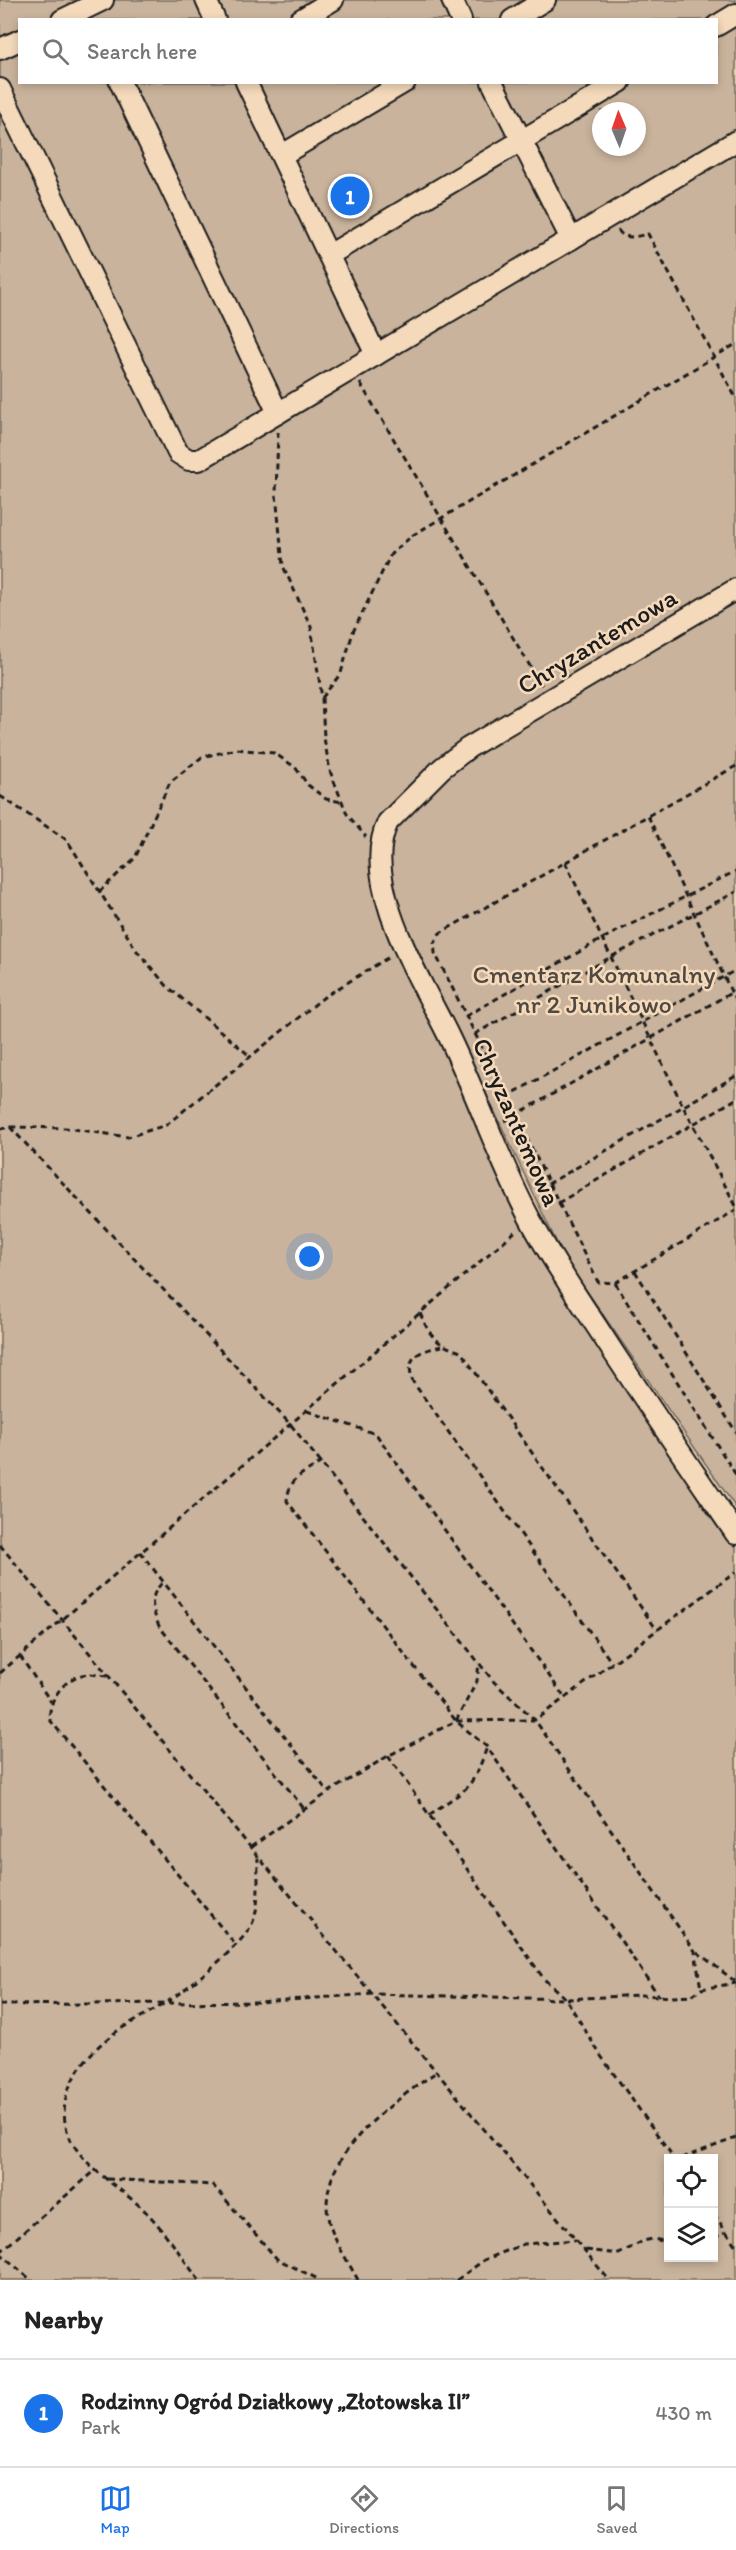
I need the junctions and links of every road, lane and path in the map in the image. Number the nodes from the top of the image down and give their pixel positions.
1 (103, 0) edge
2 (206, 0) edge
3 (333, 0) edge
4 (452, 0) edge
5 (545, 0) edge
6 (84, 9) edge
7 (736, 14) edge
8 (66, 18) edge
9 (214, 18) edge
10 (303, 18) edge
11 (460, 18) edge
12 (515, 18) edge
13 (718, 25) edge
14 (18, 41) edge
15 (0, 49) edge
16 (121, 84) edge
17 (247, 84) edge
18 (402, 84) edge
19 (493, 84) edge
20 (617, 84) edge
21 (0, 89) edge
22 (521, 141) junction
23 (736, 141) edge
24 (282, 155) junction
25 (617, 228) dead end
26 (571, 239) junction
27 (329, 255) junction
28 (736, 344) edge
29 (376, 355) junction
30 (715, 357) junction
31 (357, 379) dead end
32 (736, 398) edge
33 (278, 419) junction
34 (441, 518) junction
35 (736, 589) edge
36 (322, 698) junction
37 (551, 700) junction
38 (736, 766) edge
39 (0, 796) edge
40 (342, 802) junction
41 (648, 816) junction
42 (379, 850) junction
43 (565, 862) junction
44 (736, 871) edge
45 (99, 892) junction
46 (736, 892) edge
47 (688, 897) junction
48 (695, 913) junction
49 (603, 939) junction
50 (405, 949) junction
51 (611, 957) junction
52 (736, 970) edge
53 (724, 977) junction
54 (736, 990) edge
55 (731, 992) junction
56 (736, 1002) edge
57 (466, 1016) junction
58 (641, 1021) junction
59 (475, 1034) junction
60 (649, 1037) junction
61 (250, 1056) junction
62 (736, 1076) edge
63 (506, 1097) junction
64 (736, 1099) edge
65 (682, 1106) junction
66 (515, 1116) junction
67 (692, 1124) junction
68 (10, 1127) junction
69 (490, 1128) junction
70 (0, 1129) edge
71 (548, 1184) junction
72 (558, 1203) junction
73 (736, 1208) edge
74 (530, 1219) junction
75 (635, 1271) junction
76 (615, 1283) junction
77 (420, 1313) junction
78 (442, 1346) junction
79 (307, 1411) junction
80 (291, 1425) junction
81 (736, 1432) edge
82 (322, 1462) junction
83 (736, 1475) edge
84 (736, 1534) edge
85 (0, 1545) edge
86 (140, 1552) junction
87 (736, 1572) edge
88 (162, 1583) junction
89 (63, 1620) junction
90 (657, 1630) junction
91 (20, 1656) junction
92 (479, 1663) junction
93 (612, 1663) junction
94 (0, 1673) edge
95 (108, 1677) junction
96 (565, 1698) junction
97 (51, 1701) junction
98 (535, 1720) junction
99 (456, 1721) junction
100 (488, 1747) junction
101 (388, 1756) junction
102 (328, 1792) junction
103 (305, 1810) junction
104 (429, 1815) junction
105 (250, 1847) junction
106 (258, 1856) junction
107 (235, 1944) junction
108 (695, 1951) junction
109 (736, 1982) edge
110 (701, 1989) junction
111 (373, 1994) junction
112 (659, 1996) junction
113 (566, 1999) junction
114 (166, 2002) junction
115 (0, 2005) edge
116 (435, 2073) junction
117 (736, 2138) edge
118 (671, 2154) edge
119 (693, 2154) edge
120 (96, 2170) junction
121 (105, 2179) junction
122 (718, 2220) edge
123 (726, 2232) junction
124 (718, 2236) edge
125 (576, 2240) junction
126 (664, 2241) edge
127 (736, 2246) edge
128 (584, 2250) junction
129 (0, 2253) edge
130 (30, 2280) edge
131 (199, 2280) edge
132 (320, 2280) edge
133 (357, 2280) edge
134 (457, 2280) edge
135 (609, 2280) edge

1 - 6 street
2 - 9 street
3 - 10 street
4 - 11 street
5 - 12 street
6 - 8 street
7 - 13 street
14 - 15 street
16 - 33 street
17 - 24 street
18 - 24 street
19 - 22 street
20 - 22 street
21 - 33 street
22 - 26 street
22 - 27 street
23 - 26 street
24 - 27 street
25 - 30 path
26 - 29 street
27 - 29 street
28 - 30 path
29 - 33 street
30 - 32 path
30 - 34 path
31 - 34 path
33 - 36 path
34 - 36 path
34 - 37 path
35 - 37 street, Chryzantemowa
36 - 40 path
37 - 42 street, Chryzantemowa
38 - 41 path
39 - 45 path
40 - 42 path
40 - 45 path
41 - 43 path
41 - 47 path
42 - 50 street, Chryzantemowa
43 - 49 path
43 - 57 path
44 - 47 path
45 - 61 path
46 - 48 path
47 - 48 path
47 - 49 path
48 - 51 path
48 - 53 path
49 - 51 path
49 - 57 path
50 - 61 path
50 - 69 street, Chryzantemowa
51 - 58 path
51 - 59 path
52 - 53 path
53 - 55 path
53 - 58 path
54 - 55 path
55 - 56 path
55 - 60 path
57 - 59 path
58 - 60 path
58 - 63 path
59 - 63 path
60 - 65 path
60 - 66 path
61 - 68 path
62 - 65 path
63 - 66 path
64 - 67 path
65 - 67 path
65 - 71 path
66 - 69 path
66 - 71 path
67 - 72 path
67 - 73 path
68 - 70 path
68 - 80 path
69 - 74 street, Chryzantemowa
71 - 72 path
72 - 76 path
73 - 75 path
74 - 77 path
74 - 84 street, Chryzantemowa
75 - 76 path
75 - 81 path
76 - 83 path
77 - 78 path
77 - 79 path
78 - 90 path
78 - 93 path
79 - 80 path
79 - 96 path
80 - 82 path
80 - 86 path
82 - 92 path
82 - 99 path
85 - 89 path
86 - 88 path
86 - 89 path
87 - 90 path
88 - 102 path
88 - 103 path
89 - 91 path
89 - 95 path
90 - 93 path
91 - 94 path
91 - 97 path
92 - 98 path
92 - 99 path
93 - 96 path
95 - 97 path
95 - 105 path
96 - 98 path
97 - 107 path
98 - 99 path
98 - 108 path
99 - 100 path
99 - 101 path
100 - 104 path
100 - 112 path
101 - 102 path
101 - 104 path
102 - 103 path
103 - 105 path
104 - 113 path
105 - 106 path
106 - 107 path
106 - 111 path
107 - 114 path
108 - 109 path
108 - 110 path
109 - 110 path
110 - 112 path
111 - 113 path
111 - 114 path
111 - 116 path
112 - 113 path
113 - 118 path
114 - 115 path
114 - 120 path
116 - 125 path
116 - 133 path
117 - 119 path
120 - 121 path
120 - 129 path
121 - 131 path
121 - 132 path
122 - 123 path
123 - 124 path
123 - 127 path
125 - 128 path
125 - 134 path
126 - 128 path
128 - 135 path
129 - 130 path

